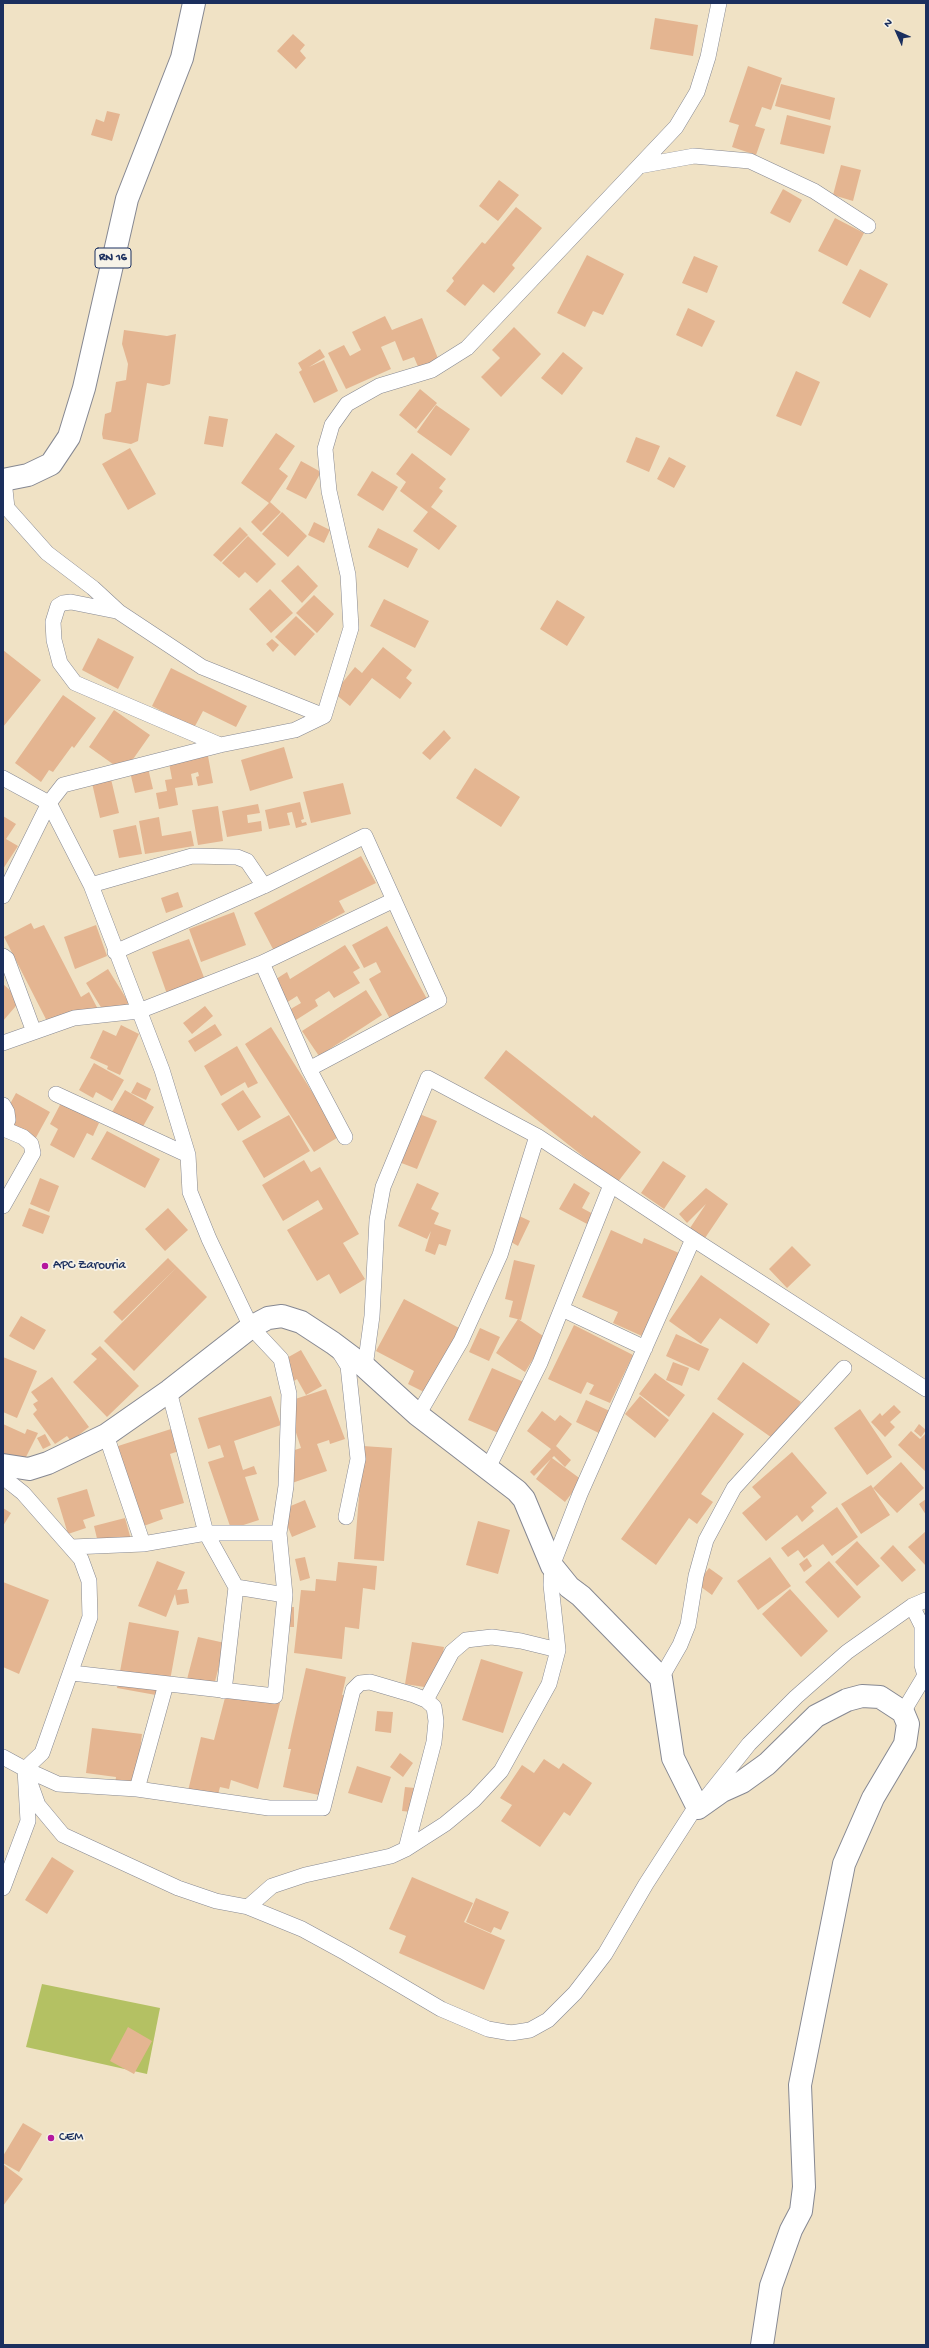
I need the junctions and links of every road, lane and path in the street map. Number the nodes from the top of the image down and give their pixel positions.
1 (194, 3) edge
2 (719, 3) edge
3 (639, 166) junction
4 (868, 226) dead end
5 (4, 480) edge
6 (119, 612) junction
7 (324, 716) junction
8 (220, 745) junction
9 (3, 778) edge
10 (48, 803) junction
11 (91, 885) junction
12 (264, 886) junction
13 (3, 896) edge
14 (394, 900) junction
15 (115, 952) junction
16 (3, 956) edge
17 (262, 963) junction
18 (139, 1011) junction
19 (34, 1032) junction
20 (3, 1043) edge
21 (309, 1069) junction
22 (56, 1094) dead end
23 (3, 1105) edge
24 (3, 1129) edge
25 (537, 1136) junction
26 (345, 1137) dead end
27 (188, 1155) junction
28 (611, 1185) junction
29 (3, 1206) edge
30 (693, 1239) junction
31 (562, 1309) junction
32 (251, 1327) junction
33 (333, 1343) junction
34 (645, 1348) junction
35 (365, 1368) junction
36 (844, 1368) dead end
37 (926, 1389) edge
38 (169, 1391) junction
39 (418, 1415) junction
40 (106, 1436) junction
41 (3, 1465) edge
42 (488, 1468) junction
43 (3, 1477) edge
44 (346, 1517) dead end
45 (279, 1533) junction
46 (206, 1534) junction
47 (143, 1544) junction
48 (72, 1547) junction
49 (552, 1566) junction
50 (236, 1587) junction
51 (285, 1595) junction
52 (926, 1600) edge
53 (912, 1606) junction
54 (558, 1650) junction
55 (72, 1673) junction
56 (661, 1678) junction
57 (925, 1678) edge
58 (166, 1684) junction
59 (224, 1691) junction
60 (426, 1700) junction
61 (903, 1712) junction
62 (3, 1757) edge
63 (25, 1769) junction
64 (137, 1789) junction
65 (698, 1808) junction
66 (406, 1849) junction
67 (3, 1888) edge
68 (248, 1907) junction
69 (762, 2345) edge

1 - 5 main road, RN 16
2 - 3 street
3 - 4 street
3 - 7 street
5 - 6 street
6 - 7 street
6 - 8 street
7 - 8 street
8 - 10 street
9 - 10 street
10 - 11 street
10 - 13 street
11 - 12 street
11 - 15 street
12 - 14 street
12 - 15 street
14 - 17 street
14 - 21 street
15 - 18 street
16 - 19 street
17 - 18 street
17 - 21 street
18 - 19 street
18 - 27 street
19 - 20 street
21 - 26 street
22 - 27 street
23 - 24 street
24 - 29 street
25 - 28 street
25 - 35 street
25 - 39 street
27 - 32 street
28 - 30 street
28 - 31 street
30 - 34 street
30 - 37 street
31 - 34 street
31 - 42 street
32 - 33 main road
32 - 38 main road
32 - 45 street
33 - 35 main road
33 - 44 street
34 - 49 street
35 - 39 main road
36 - 56 street
38 - 40 main road
38 - 46 street
39 - 42 main road
40 - 41 main road
40 - 47 street
42 - 49 main road
43 - 48 street
45 - 46 street
45 - 51 street
46 - 47 street
46 - 50 street
47 - 48 street
48 - 55 street
49 - 54 street
49 - 56 main road
50 - 51 street
50 - 59 street
51 - 59 street
52 - 53 street
53 - 57 street
53 - 65 street
54 - 60 street
54 - 66 street
55 - 58 street
55 - 63 street
56 - 65 main road
57 - 61 street
58 - 59 street
58 - 64 street
60 - 64 street
60 - 66 street
61 - 65 main road
61 - 69 main road
62 - 63 street
63 - 64 street
63 - 67 street
63 - 68 street
65 - 68 street
66 - 68 street

